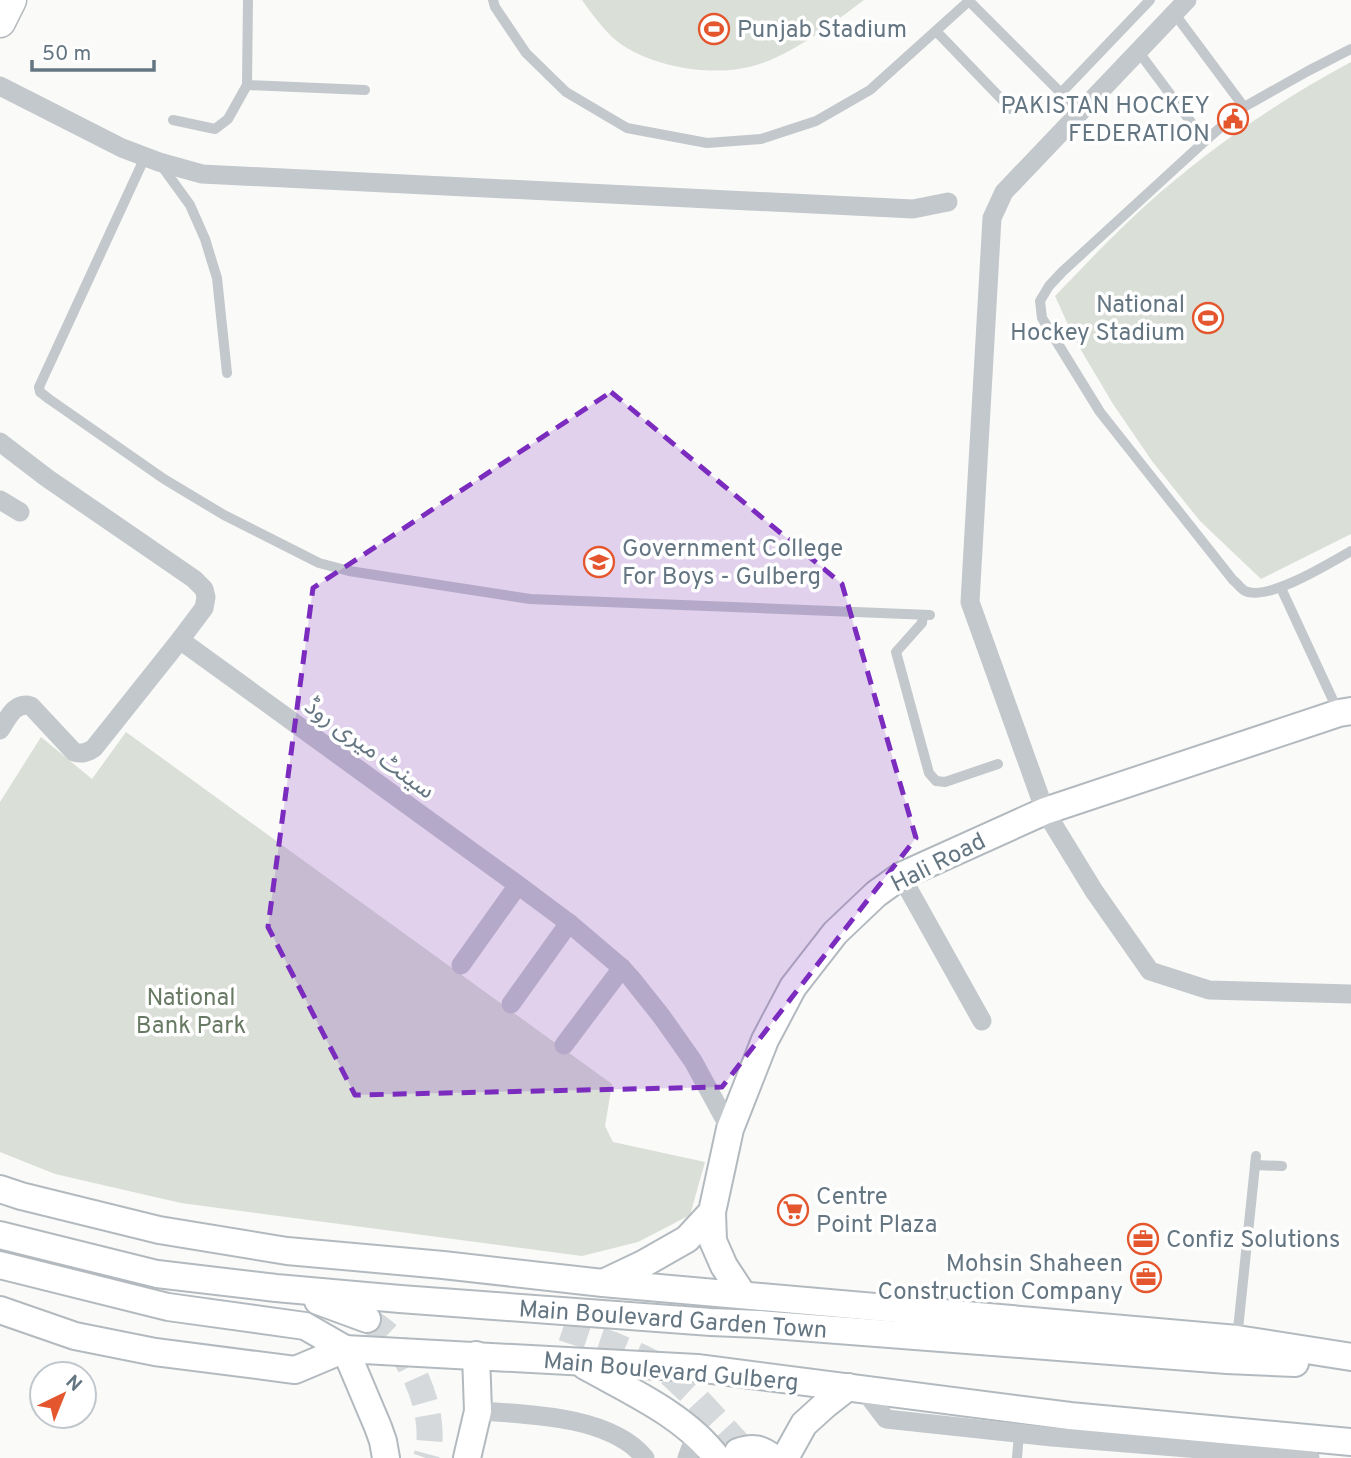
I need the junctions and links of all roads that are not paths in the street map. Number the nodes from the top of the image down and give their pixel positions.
1 (10, 0) edge
2 (248, 0) edge
3 (493, 0) edge
4 (1150, 0) edge
5 (970, 1) edge
6 (1180, 7) edge
7 (0, 22) edge
8 (936, 31) junction
9 (1351, 49) edge
10 (1138, 51) junction
11 (247, 85) junction
12 (0, 86) edge
13 (365, 90) dead end
14 (1061, 93) junction
15 (1244, 107) junction
16 (1011, 109) dead end
17 (1080, 112) junction
18 (173, 120) dead end
19 (1205, 141) junction
20 (152, 159) junction
21 (948, 202) dead end
22 (227, 373) dead end
23 (0, 442) edge
24 (0, 500) edge
25 (20, 512) dead end
26 (1351, 551) edge
27 (1281, 588) junction
28 (180, 640) junction
29 (1345, 712) edge
30 (0, 730) edge
31 (998, 764) dead end
32 (1045, 811) junction
33 (901, 876) junction
34 (518, 884) junction
35 (569, 923) junction
36 (461, 965) dead end
37 (622, 968) junction
38 (1351, 994) edge
39 (511, 1004) dead end
40 (982, 1021) dead end
41 (564, 1045) dead end
42 (730, 1129) junction
43 (1282, 1166) dead end
44 (0, 1189) edge
45 (712, 1212) junction
46 (0, 1235) edge
47 (0, 1265) edge
48 (603, 1283) junction
49 (276, 1288) junction
50 (743, 1295) junction
51 (400, 1299) junction
52 (0, 1310) edge
53 (367, 1319) tunnel mouth
54 (563, 1328) tunnel mouth
55 (1237, 1339) junction
56 (345, 1349) junction
57 (476, 1355) junction
58 (1351, 1357) edge
59 (576, 1362) junction
60 (1351, 1364) edge
61 (856, 1388) junction
62 (478, 1411) junction
63 (1019, 1433) junction
64 (1351, 1442) edge
65 (692, 1447) edge
66 (386, 1458) edge
67 (467, 1458) edge
68 (645, 1458) edge
69 (718, 1458) edge
70 (735, 1458) edge
71 (773, 1458) edge
72 (785, 1458) edge
73 (1017, 1458) edge
74 (1310, 1458) edge

1 - 7 main road
2 - 11 lane
3 - 8 lane
4 - 14 lane
5 - 8 lane
5 - 14 lane
6 - 10 street
6 - 15 lane
8 - 16 lane
9 - 15 lane
10 - 17 street
10 - 19 lane
11 - 13 lane
11 - 18 lane
12 - 20 street
14 - 17 lane
15 - 19 lane
17 - 32 street
19 - 27 lane
20 - 21 street
20 - 22 lane
20 - 31 lane
23 - 28 street
24 - 25 street
26 - 27 lane
27 - 29 lane
28 - 30 street
28 - 34 street, سینٹ میری روڈ
29 - 32 main road, Hali Road
32 - 33 main road, Hali Road
32 - 38 street
33 - 40 street
33 - 42 main road, Hali Road
34 - 35 street, سینٹ میری روڈ
34 - 36 street
35 - 37 street, سینٹ میری روڈ
35 - 39 street
37 - 41 street
37 - 42 street, سینٹ میری روڈ
42 - 45 main road, Hali Road
43 - 55 lane
44 - 48 main road
45 - 48 main road
45 - 50 main road
46 - 49 main road, Main Boulevard Garden Town
47 - 56 main road
48 - 50 main road
49 - 51 main road, Main Boulevard Garden Town
49 - 53 main road
50 - 55 main road
51 - 54 main road
51 - 60 main road, Main Boulevard Garden Town
52 - 56 main road, Main Boulevard Gulberg
55 - 58 main road
56 - 57 main road, Main Boulevard Gulberg
56 - 66 main road
57 - 59 main road, Main Boulevard Gulberg
57 - 62 main road
59 - 61 main road, Main Boulevard Gulberg
59 - 65 main road
61 - 63 street
61 - 64 main road, Main Boulevard Gulberg
61 - 72 main road
62 - 67 main road
62 - 68 street
63 - 73 lane
63 - 74 street
65 - 69 main road
70 - 71 main road

